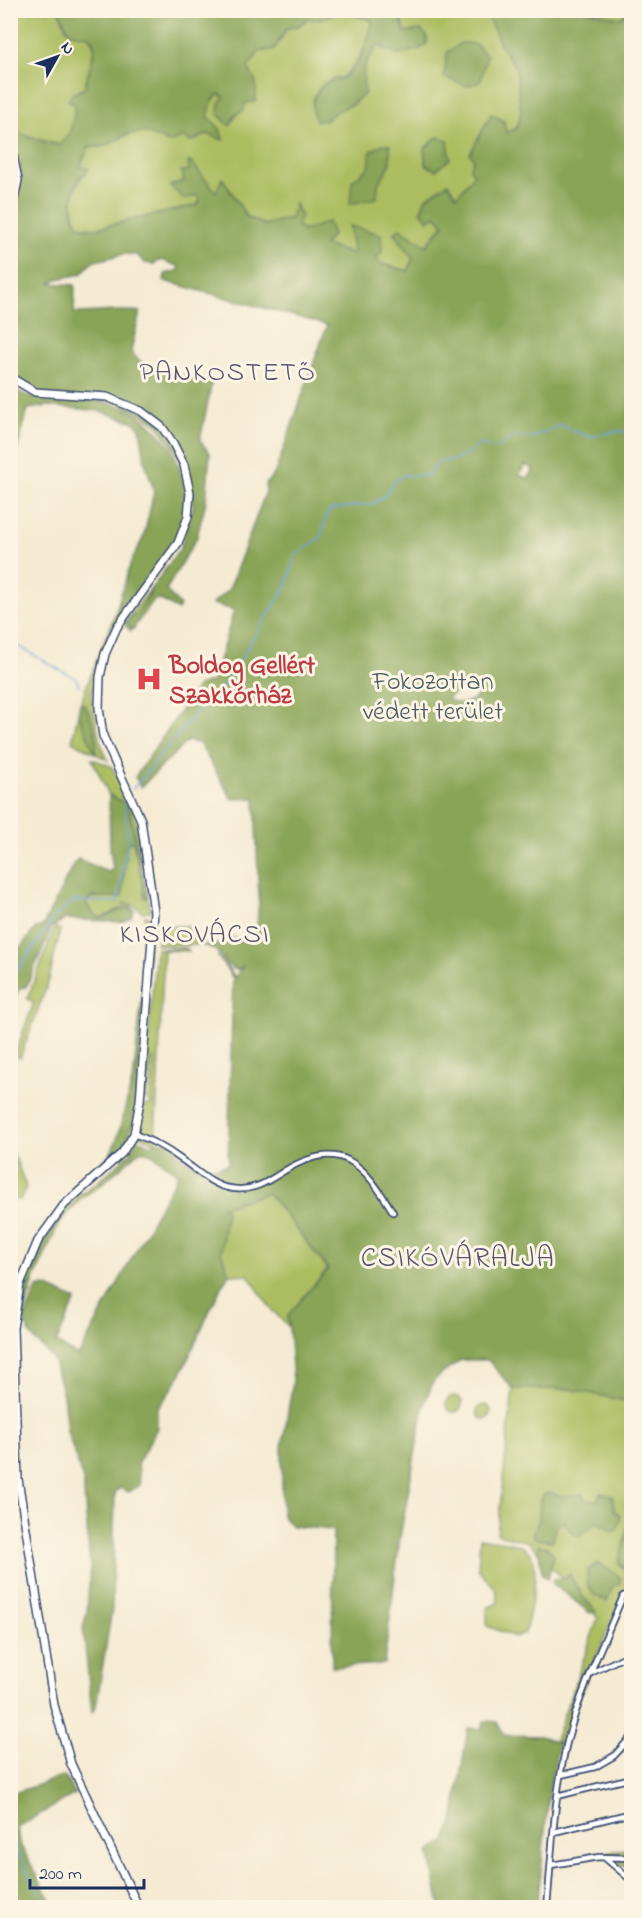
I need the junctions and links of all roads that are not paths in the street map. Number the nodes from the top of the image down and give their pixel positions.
1 (10, 140) edge
2 (10, 219) edge
3 (10, 377) edge
4 (134, 1134) junction
5 (393, 1212) dead end
6 (12, 1409) edge
7 (632, 1594) edge
8 (632, 1653) edge
9 (591, 1673) junction
10 (632, 1736) edge
11 (561, 1775) junction
12 (632, 1778) edge
13 (558, 1796) junction
14 (632, 1813) edge
15 (554, 1832) junction
16 (605, 1858) junction
17 (632, 1858) edge
18 (551, 1864) junction
19 (632, 1881) edge
20 (139, 1908) edge
21 (547, 1908) edge

1 - 2 main road
3 - 4 main road
4 - 5 street
4 - 6 main road
6 - 20 main road
7 - 9 street
8 - 9 street
9 - 11 street
10 - 11 street
11 - 13 street
12 - 13 street
13 - 15 street
14 - 15 street
15 - 18 street
16 - 17 street
16 - 18 street
16 - 19 street
18 - 21 street

